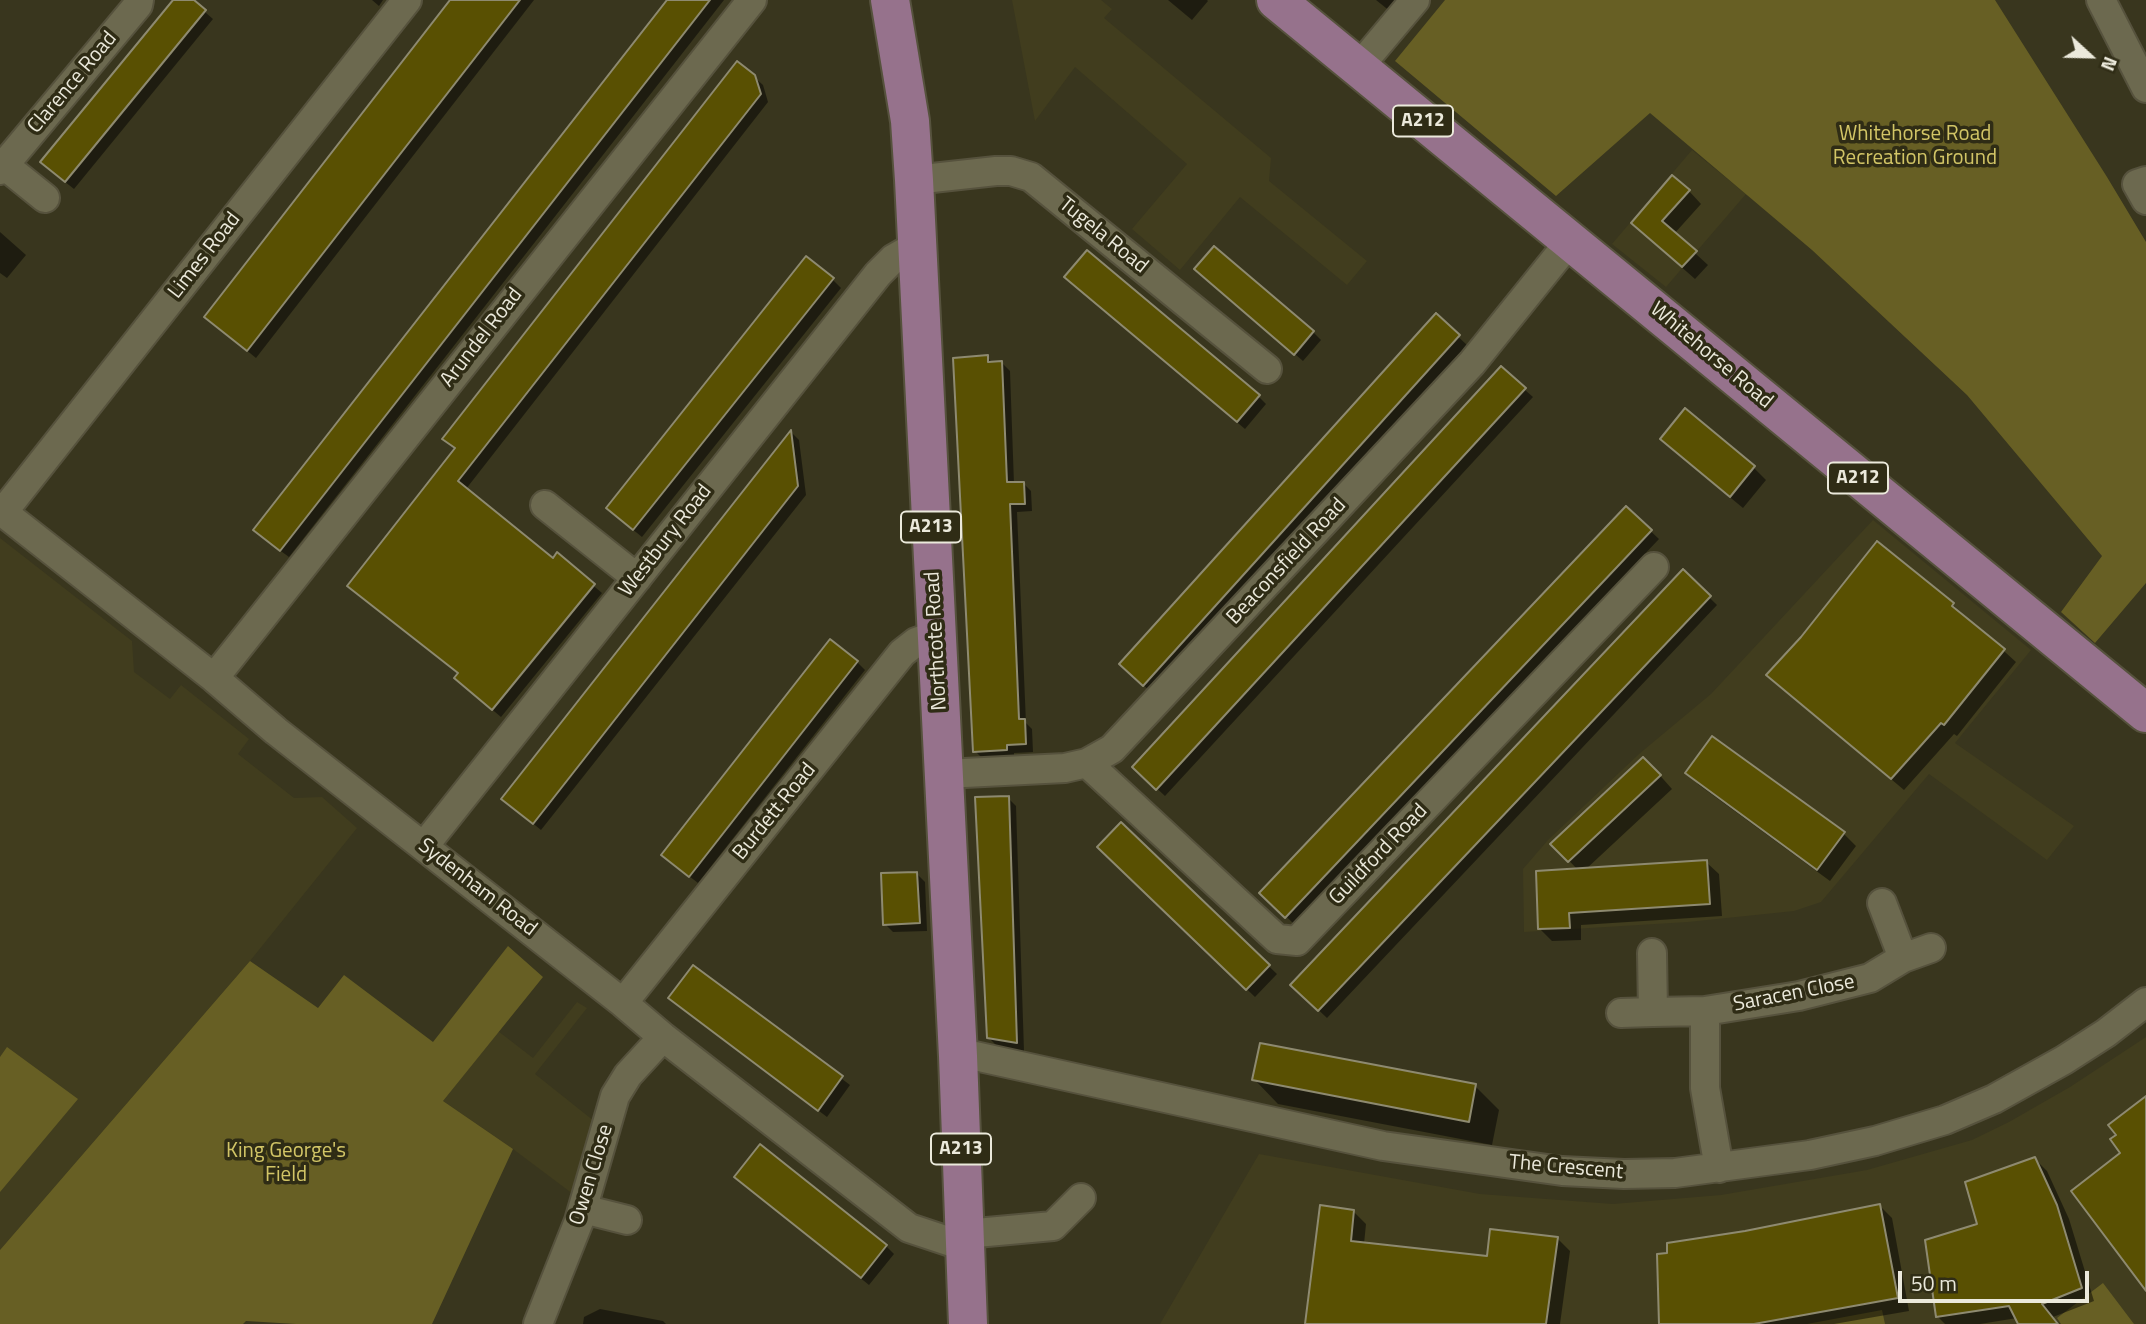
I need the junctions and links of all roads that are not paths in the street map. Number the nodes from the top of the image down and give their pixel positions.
1 (139, 0) edge
2 (407, 0) edge
3 (752, 0) edge
4 (890, 0) edge
5 (1276, 0) edge
6 (1415, 0) edge
7 (2101, 0) edge
8 (1358, 68) junction
9 (2146, 88) edge
10 (2, 168) edge
11 (914, 180) junction
12 (2146, 181) edge
13 (45, 198) dead end
14 (2146, 200) edge
15 (1571, 240) junction
16 (918, 248) junction
17 (1267, 369) dead end
18 (545, 505) dead end
19 (1, 511) edge
20 (1654, 567) dead end
21 (637, 578) junction
22 (936, 635) junction
23 (214, 678) junction
24 (2146, 713) edge
25 (1087, 763) junction
26 (944, 774) junction
27 (424, 846) junction
28 (1882, 903) dead end
29 (1931, 948) dead end
30 (1653, 953) dead end
31 (1903, 958) junction
32 (2146, 1002) edge
33 (623, 1003) junction
34 (1705, 1011) junction
35 (1653, 1012) junction
36 (1621, 1013) dead end
37 (663, 1037) junction
38 (958, 1056) junction
39 (1718, 1168) junction
40 (1081, 1198) dead end
41 (583, 1209) junction
42 (627, 1220) dead end
43 (965, 1238) junction
44 (538, 1324) edge
45 (968, 1324) edge

1 - 10 street, Clarence Road
2 - 19 street, Limes Road
3 - 23 street, Arundel Road
4 - 11 main road, Northcote Road / A213
5 - 8 main road, Whitehorse Road / A212
6 - 8 street
7 - 9 street
8 - 15 main road, Whitehorse Road / A212
10 - 13 street, Clarence Road
11 - 16 main road, Northcote Road / A213
11 - 17 street, Tugela Road
12 - 14 street
15 - 24 main road, Whitehorse Road / A212
15 - 25 street, Beaconsfield Road
16 - 21 street, Westbury Road
16 - 22 main road, Northcote Road / A213
18 - 21 street
19 - 23 street, Sydenham Road
20 - 25 street, Guildford Road
21 - 27 street, Westbury Road
22 - 26 main road, Northcote Road / A213
22 - 33 street, Burdett Road
23 - 27 street, Sydenham Road
25 - 26 street, Beaconsfield Road
26 - 38 main road, Northcote Road / A213
27 - 33 street, Sydenham Road
28 - 31 street
29 - 31 street, Saracen Close
30 - 35 street
31 - 34 street, Saracen Close
32 - 39 street, The Crescent
33 - 37 street, Sydenham Road
34 - 35 street, Saracen Close
34 - 39 street, Saracen Close
35 - 36 street, Saracen Close
37 - 41 street, Owen Close
37 - 43 street, Sydenham Road
38 - 39 street, The Crescent
38 - 43 main road, Northcote Road / A213
40 - 43 street, Sydenham Road
41 - 42 street
41 - 44 street, Owen Close
43 - 45 main road, A213

